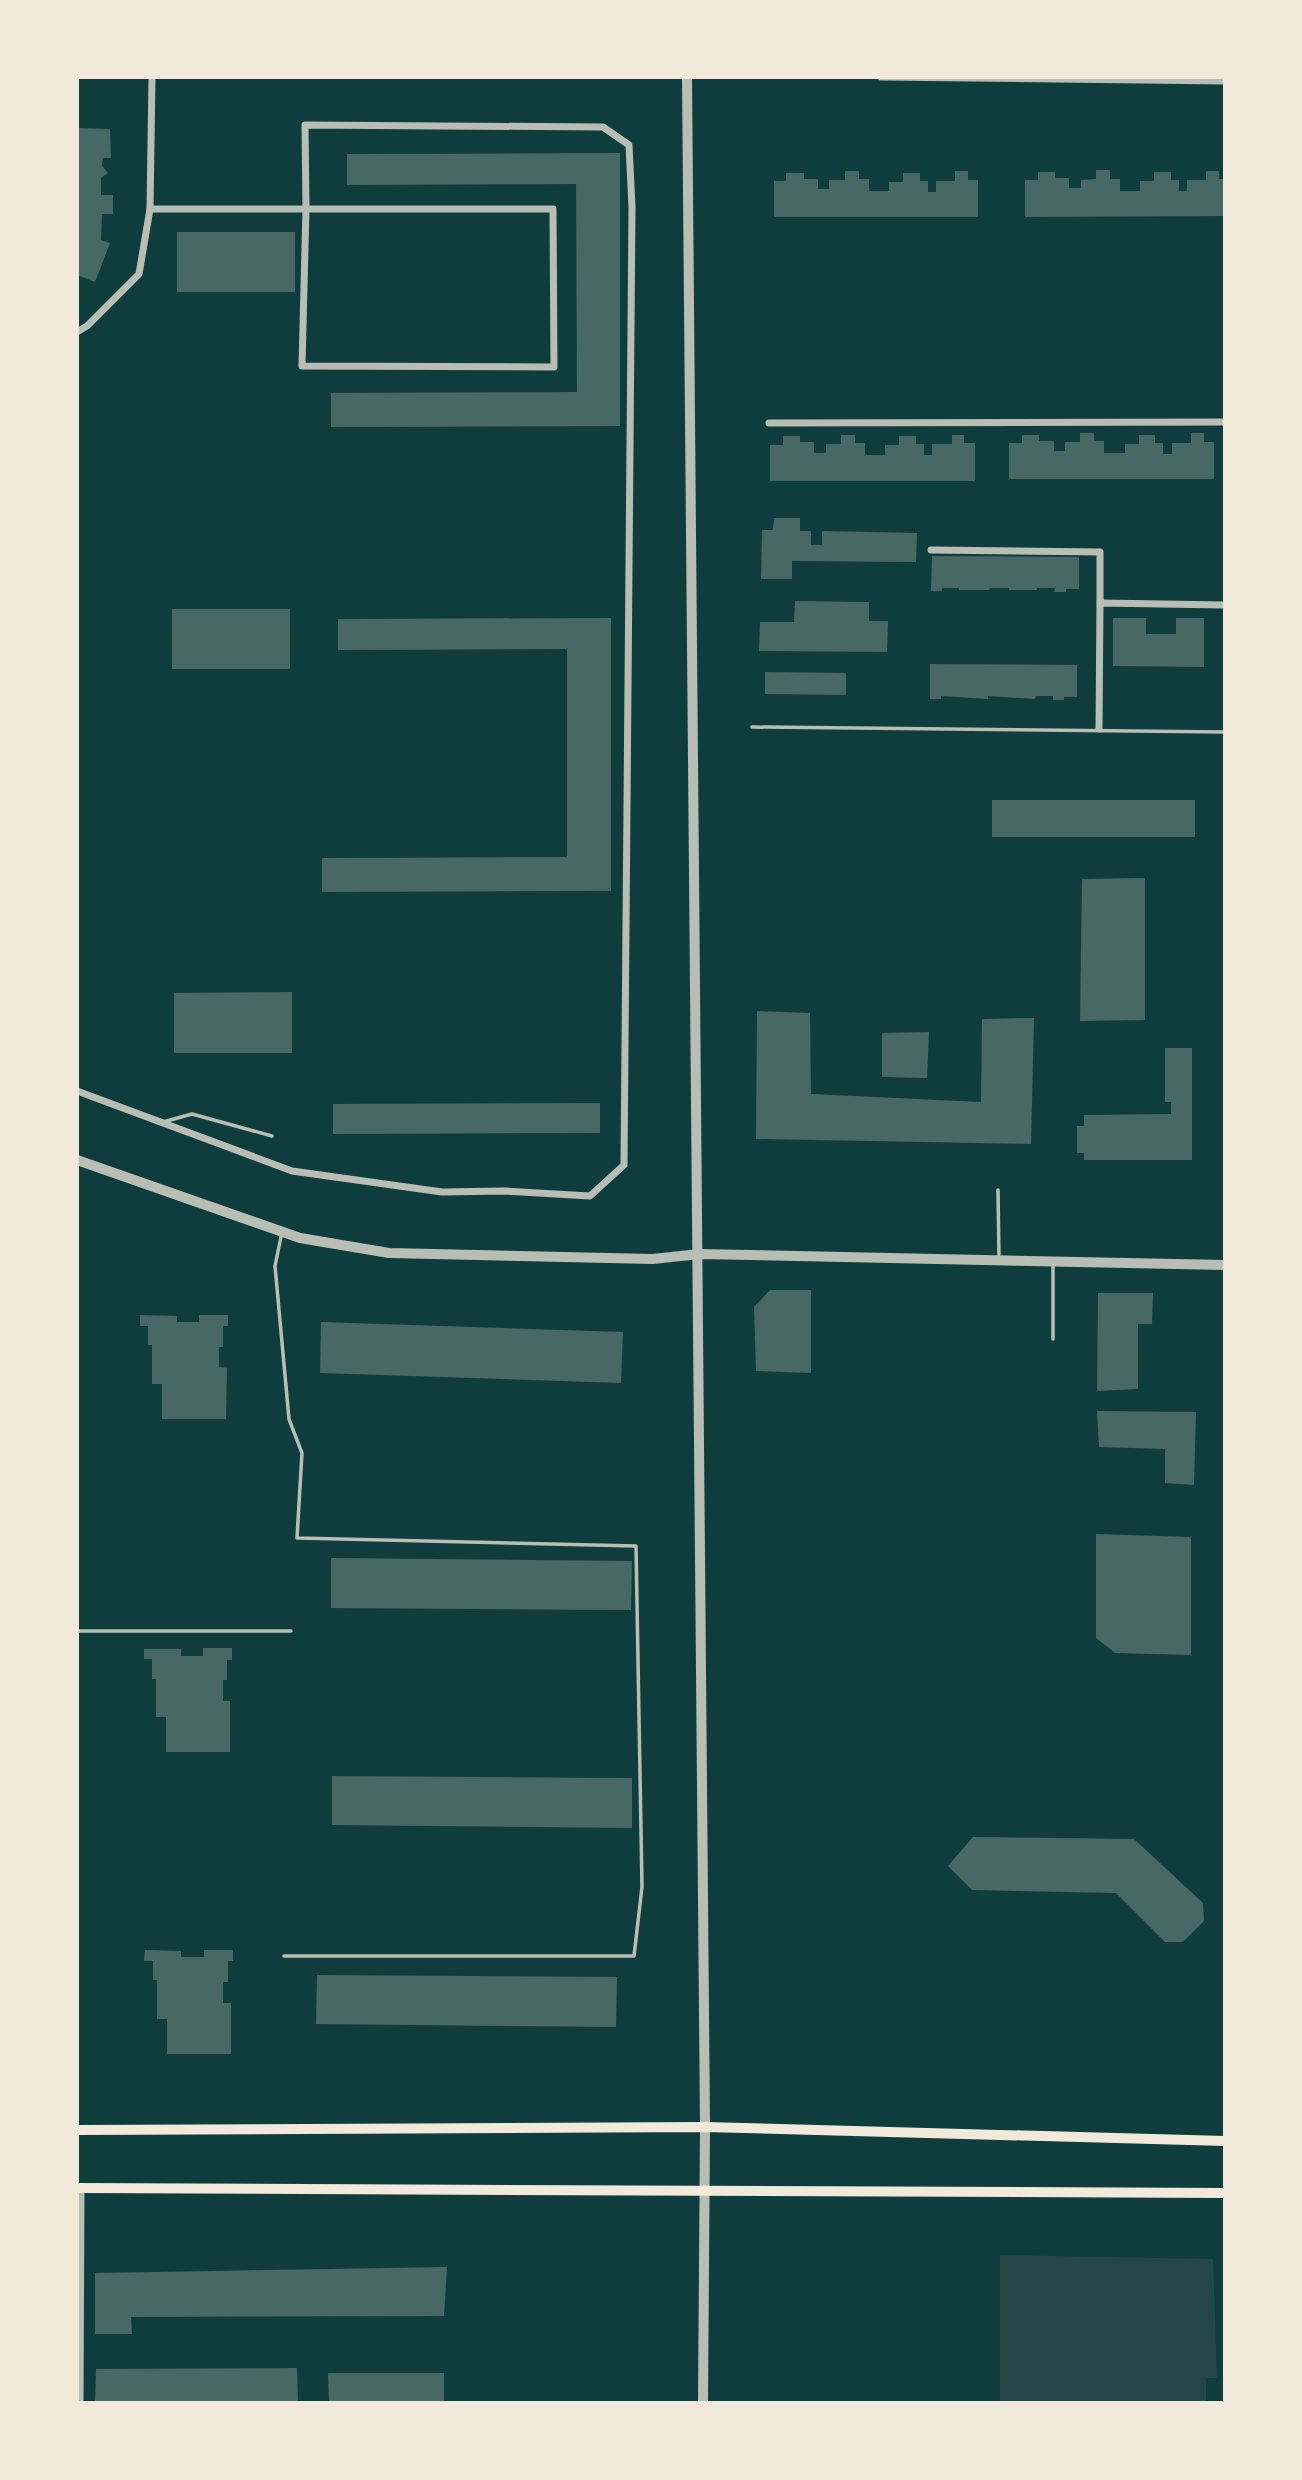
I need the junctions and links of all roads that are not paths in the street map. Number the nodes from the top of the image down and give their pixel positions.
1 (152, 77) edge
2 (687, 77) edge
3 (881, 77) edge
4 (1154, 78) edge
5 (1225, 81) edge
6 (306, 208) junction
7 (150, 209) junction
8 (77, 332) edge
9 (1225, 422) edge
10 (769, 423) dead end
11 (931, 550) dead end
12 (1100, 603) junction
13 (1225, 605) edge
14 (752, 727) dead end
15 (1099, 729) junction
16 (1225, 732) edge
17 (77, 1091) edge
18 (161, 1122) junction
19 (272, 1136) dead end
20 (77, 1160) edge
21 (998, 1190) dead end
22 (282, 1232) junction
23 (699, 1254) junction
24 (999, 1260) junction
25 (1053, 1261) junction
26 (1225, 1265) edge
27 (1053, 1339) dead end
28 (77, 1631) edge
29 (290, 1631) dead end
30 (284, 1956) dead end
31 (705, 2127) junction
32 (77, 2130) edge
33 (1225, 2141) edge
34 (79, 2188) edge
35 (704, 2190) junction
36 (1225, 2193) edge
37 (80, 2403) edge
38 (703, 2403) edge

1 - 7 street
2 - 23 street
3 - 4 street
4 - 5 street
6 - 6 street
6 - 7 street
6 - 18 street
7 - 8 street
9 - 10 street
11 - 12 street
12 - 13 street
12 - 15 street
14 - 15 lane
15 - 16 lane
17 - 18 street
18 - 19 lane
20 - 22 street
21 - 24 lane
22 - 23 street
22 - 30 lane
23 - 24 street
23 - 31 street
24 - 25 street
25 - 26 street
25 - 27 lane
28 - 29 lane
31 - 32 main road
31 - 33 main road
31 - 35 street
34 - 35 main road
34 - 37 street
35 - 36 main road
35 - 38 street

